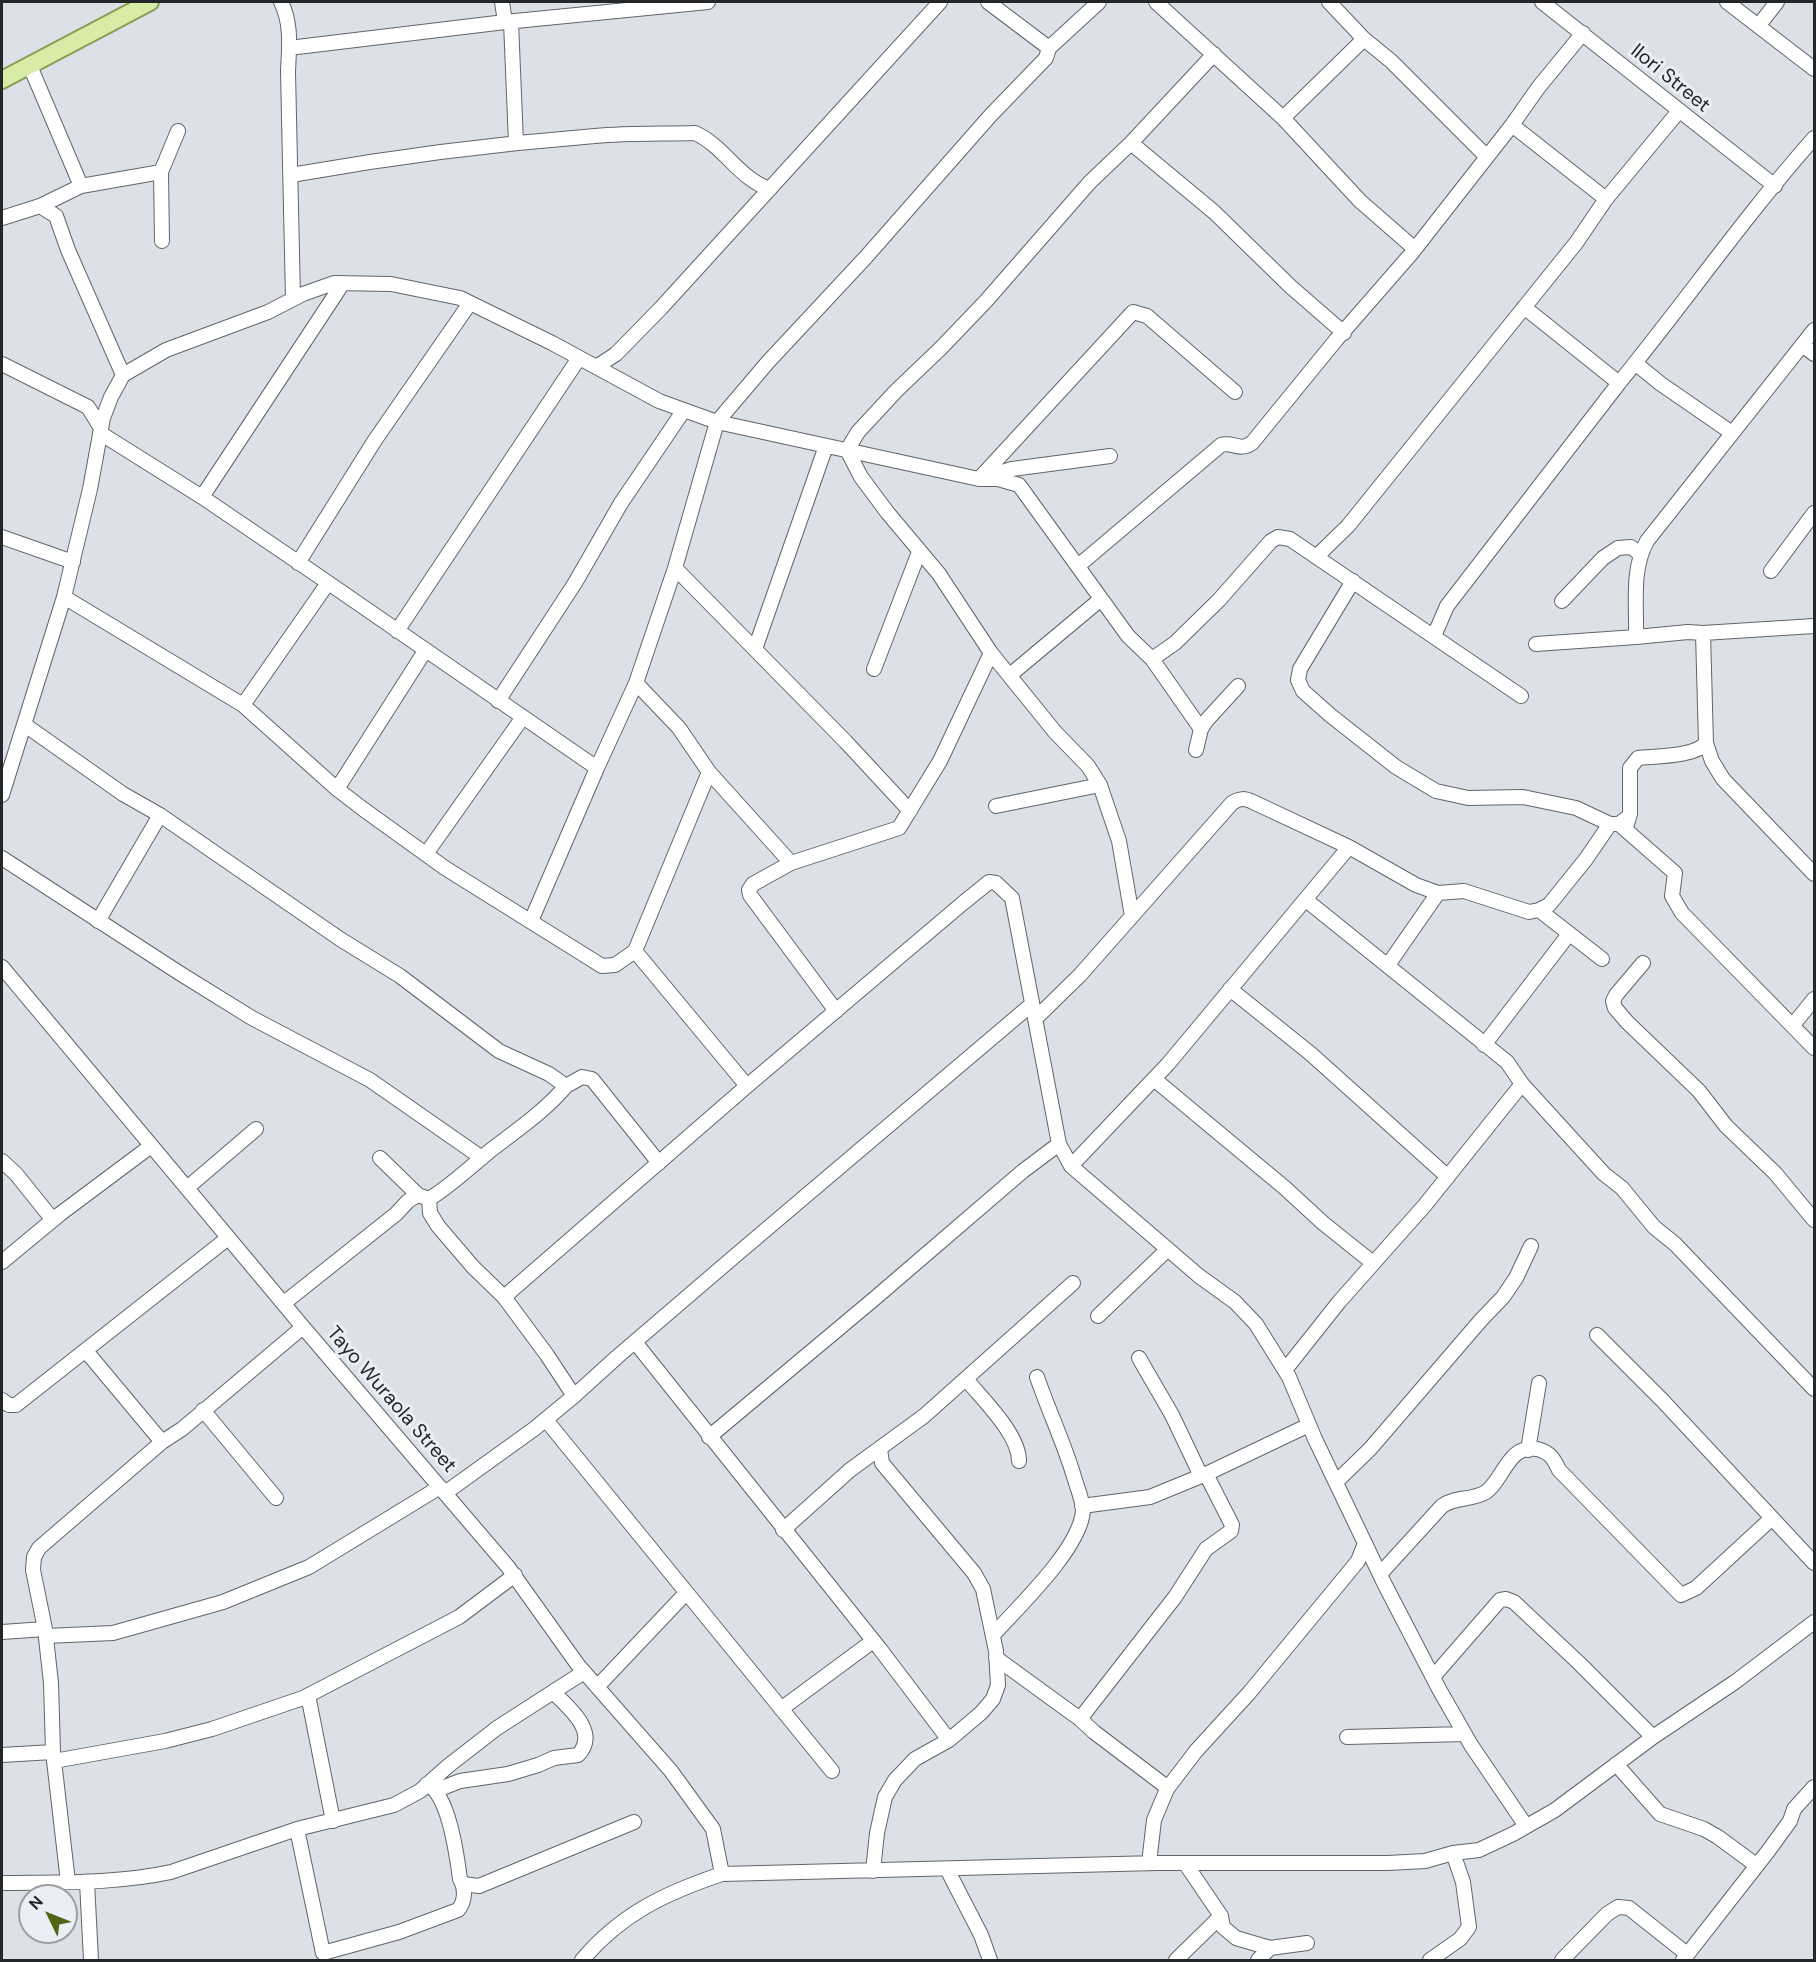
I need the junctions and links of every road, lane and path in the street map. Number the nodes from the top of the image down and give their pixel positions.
1 (150, 2) edge
2 (281, 2) edge
3 (502, 2) edge
4 (708, 2) edge
5 (940, 2) edge
6 (988, 2) edge
7 (1099, 2) edge
8 (1156, 2) edge
9 (1329, 2) edge
10 (1542, 2) edge
11 (1727, 2) edge
12 (1777, 2) edge
13 (508, 22) junction
14 (1759, 25) junction
15 (1583, 33) junction
16 (1364, 39) junction
17 (289, 48) junction
18 (1049, 48) junction
19 (1214, 54) junction
20 (30, 66) junction
21 (1815, 69) edge
22 (2, 80) edge
23 (1679, 111) junction
24 (1283, 118) junction
25 (1512, 125) junction
26 (178, 130) dead end
27 (1815, 138) edge
28 (516, 143) junction
29 (1131, 143) junction
30 (1486, 156) junction
31 (161, 172) junction
32 (291, 175) junction
33 (81, 186) junction
34 (1774, 186) junction
35 (764, 187) junction
36 (63, 197) junction
37 (1606, 199) junction
38 (40, 206) junction
39 (56, 216) junction
40 (2, 218) edge
41 (162, 241) dead end
42 (1415, 249) junction
43 (343, 283) junction
44 (293, 299) junction
45 (470, 303) junction
46 (1524, 307) junction
47 (1815, 330) edge
48 (1344, 333) junction
49 (1802, 345) junction
50 (616, 354) junction
51 (1815, 354) edge
52 (579, 358) junction
53 (1635, 363) junction
54 (2, 364) edge
55 (596, 367) junction
56 (123, 375) junction
57 (613, 376) junction
58 (1619, 383) junction
59 (1235, 392) dead end
60 (110, 398) junction
61 (87, 407) junction
62 (684, 410) junction
63 (717, 422) junction
64 (100, 430) junction
65 (1732, 433) junction
66 (826, 446) junction
67 (847, 450) junction
68 (1110, 456) dead end
69 (979, 479) junction
70 (998, 479) junction
71 (202, 497) junction
72 (1815, 513) edge
73 (2, 537) edge
74 (919, 552) junction
75 (1640, 554) junction
76 (1316, 557) junction
77 (72, 562) junction
78 (298, 563) junction
79 (1077, 566) junction
80 (675, 568) junction
81 (1771, 570) dead end
82 (1353, 581) junction
83 (328, 583) junction
84 (64, 597) junction
85 (1101, 599) junction
86 (1562, 601) dead end
87 (1815, 626) edge
88 (397, 631) junction
89 (1703, 633) junction
90 (1434, 636) junction
91 (1636, 637) junction
92 (1536, 644) dead end
93 (755, 649) junction
94 (425, 651) junction
95 (991, 653) junction
96 (1152, 659) junction
97 (874, 669) dead end
98 (1010, 675) junction
99 (636, 682) junction
100 (1238, 686) dead end
101 (1521, 696) dead end
102 (498, 701) junction
103 (243, 705) junction
104 (523, 717) junction
105 (25, 725) junction
106 (1201, 729) junction
107 (1706, 743) junction
108 (1196, 750) dead end
109 (597, 768) junction
110 (709, 772) junction
111 (1100, 785) junction
112 (337, 789) junction
113 (2, 795) edge
114 (996, 806) dead end
115 (910, 811) junction
116 (160, 815) junction
117 (1621, 823) junction
118 (1349, 847) junction
119 (426, 854) junction
120 (2, 858) edge
121 (791, 863) junction
122 (1815, 874) edge
123 (1437, 893) junction
124 (1306, 900) junction
125 (1539, 910) junction
126 (1132, 915) junction
127 (98, 921) junction
128 (531, 921) junction
129 (1569, 934) junction
130 (635, 951) junction
131 (1602, 959) dead end
132 (1643, 963) dead end
133 (1388, 965) junction
134 (2, 967) edge
135 (1230, 989) junction
136 (1815, 999) edge
137 (1032, 1004) junction
138 (836, 1011) junction
139 (1035, 1018) junction
140 (1793, 1025) junction
141 (1484, 1045) junction
142 (1815, 1048) edge
143 (1154, 1079) junction
144 (1522, 1084) junction
145 (566, 1086) junction
146 (747, 1086) junction
147 (256, 1129) dead end
148 (1059, 1144) junction
149 (151, 1146) junction
150 (380, 1158) dead end
151 (482, 1158) junction
152 (2, 1161) edge
153 (659, 1163) junction
154 (1071, 1166) junction
155 (1448, 1177) junction
156 (187, 1188) junction
157 (423, 1197) junction
158 (53, 1220) junction
159 (1815, 1220) edge
160 (228, 1238) junction
161 (1532, 1246) dead end
162 (1168, 1248) junction
163 (2, 1262) edge
164 (1373, 1263) junction
165 (1073, 1283) dead end
166 (504, 1297) junction
167 (284, 1304) junction
168 (1098, 1316) dead end
169 (303, 1327) junction
170 (1597, 1335) dead end
171 (634, 1342) junction
172 (86, 1351) junction
173 (1139, 1358) dead end
174 (1285, 1370) junction
175 (1037, 1377) dead end
176 (966, 1379) junction
177 (1539, 1383) dead end
178 (1815, 1389) edge
179 (574, 1396) junction
180 (2, 1400) edge
181 (203, 1410) junction
182 (546, 1420) junction
183 (1309, 1425) junction
184 (709, 1437) junction
185 (162, 1443) junction
186 (880, 1449) junction
187 (1528, 1450) junction
188 (867, 1458) junction
189 (1019, 1461) dead end
190 (882, 1463) junction
191 (1204, 1475) junction
192 (1336, 1482) junction
193 (442, 1490) junction
194 (276, 1498) dead end
195 (1082, 1506) junction
196 (1773, 1518) junction
197 (783, 1530) junction
198 (1365, 1543) junction
199 (1358, 1561) junction
200 (1815, 1563) edge
201 (1377, 1568) junction
202 (515, 1575) junction
203 (686, 1593) junction
204 (1815, 1622) edge
205 (2, 1632) edge
206 (45, 1633) junction
207 (993, 1635) junction
208 (873, 1641) junction
209 (996, 1658) junction
210 (584, 1672) junction
211 (1433, 1677) junction
212 (597, 1687) junction
213 (553, 1692) junction
214 (308, 1695) junction
215 (781, 1709) junction
216 (1080, 1719) junction
217 (1464, 1734) junction
218 (1347, 1737) dead end
219 (1653, 1737) junction
220 (948, 1740) junction
221 (2, 1755) edge
222 (54, 1756) junction
223 (1616, 1764) junction
224 (832, 1771) dead end
225 (432, 1787) junction
226 (1815, 1787) edge
227 (1168, 1788) junction
228 (333, 1821) junction
229 (633, 1822) dead end
230 (1526, 1826) junction
231 (297, 1829) junction
232 (1453, 1853) junction
233 (1149, 1863) junction
234 (1185, 1863) junction
235 (1756, 1865) junction
236 (947, 1869) junction
237 (873, 1871) junction
238 (722, 1874) junction
239 (68, 1882) junction
240 (87, 1882) junction
241 (2, 1883) edge
242 (463, 1884) junction
243 (1221, 1916) junction
244 (1307, 1943) dead end
245 (1269, 1948) junction
246 (1685, 1957) edge
247 (90, 1960) edge
248 (582, 1960) edge
249 (990, 1960) edge
250 (1176, 1960) edge
251 (1258, 1960) edge
252 (1430, 1960) edge
253 (1562, 1960) edge

1 - 20 main road
2 - 17 street
3 - 13 street
4 - 13 street
5 - 35 street
6 - 18 street
7 - 18 street
8 - 19 street
9 - 16 street
10 - 15 street, Ilori Street
11 - 14 street
12 - 14 street
13 - 17 street
13 - 28 street
14 - 21 street
15 - 23 street, Ilori Street
15 - 25 street
16 - 24 street
16 - 30 street
17 - 32 street
18 - 63 street
19 - 24 street
19 - 29 street
20 - 22 main road
20 - 33 street
23 - 34 street, Ilori Street
23 - 37 street
24 - 42 street
25 - 30 street
25 - 37 street
26 - 31 street
27 - 34 street
28 - 32 street
28 - 35 street
29 - 48 street
29 - 67 street
30 - 42 street
31 - 33 street
31 - 41 street
32 - 44 street
33 - 36 street
34 - 53 street
35 - 50 street
36 - 38 street
36 - 39 street
37 - 46 street
38 - 39 street
38 - 40 street
39 - 56 street
42 - 48 street
43 - 44 street
43 - 45 street
43 - 71 street
44 - 56 street
45 - 52 street
45 - 78 street
46 - 58 street
46 - 76 street
47 - 49 street
48 - 79 street
49 - 51 street
49 - 65 street
50 - 55 street
50 - 57 street
52 - 55 street
52 - 88 street
53 - 58 street
53 - 65 street
54 - 61 street
55 - 57 street
56 - 60 street
57 - 62 street
58 - 90 street
59 - 69 street
60 - 61 street
60 - 64 street
61 - 64 street
62 - 63 street
62 - 102 street
63 - 66 street
63 - 80 street
64 - 71 street
64 - 77 street
65 - 75 street
66 - 67 street
66 - 93 street
67 - 69 street
67 - 74 street
68 - 70 street
69 - 70 street
70 - 79 street
71 - 78 street
72 - 81 street
73 - 77 street
74 - 95 street
74 - 97 street
75 - 86 street
75 - 91 street
76 - 82 street
76 - 96 street
77 - 84 street
78 - 83 street
79 - 85 street
80 - 93 street
80 - 99 street
82 - 90 street
82 - 117 street
83 - 88 street
83 - 103 street
84 - 103 street
84 - 105 street
85 - 96 street
85 - 98 street
87 - 89 street
88 - 94 street
89 - 91 street
89 - 107 street
90 - 101 street
91 - 92 street
93 - 115 street
94 - 102 street
94 - 112 street
95 - 98 street
95 - 115 street
96 - 106 street
98 - 111 street
99 - 109 street
99 - 110 street
100 - 106 street
102 - 104 street
103 - 112 street
104 - 109 street
104 - 119 street
105 - 113 street
105 - 116 street
106 - 108 street
107 - 117 street
107 - 122 street
109 - 128 street
110 - 121 street
110 - 130 street
111 - 114 street
111 - 126 street
112 - 119 street
115 - 121 street
116 - 127 street
116 - 145 street
117 - 125 street
117 - 140 street
118 - 123 street
118 - 124 street
118 - 126 street
119 - 128 street
120 - 127 street
121 - 138 street
123 - 125 street
123 - 133 street
124 - 133 street
124 - 135 street
125 - 129 street
126 - 139 street
127 - 151 street
128 - 130 street
129 - 131 street
129 - 141 street
130 - 146 street
132 - 159 street
133 - 141 street
134 - 149 street, Tayo Wuraola Street
135 - 143 street
135 - 155 street
136 - 140 street
137 - 138 street
137 - 139 street
137 - 171 street
138 - 146 street
139 - 148 street
140 - 142 street
141 - 144 street
143 - 154 street
143 - 164 street
144 - 155 street
144 - 178 street
145 - 151 street
145 - 153 street
146 - 153 street
147 - 156 street
148 - 154 street
148 - 184 street
149 - 156 street, Tayo Wuraola Street
149 - 158 street
150 - 157 street
151 - 157 street
152 - 158 street
153 - 166 street
154 - 162 street
155 - 164 street
156 - 160 street, Tayo Wuraola Street
157 - 166 street
157 - 167 street
158 - 163 street
160 - 167 street, Tayo Wuraola Street
160 - 172 street
161 - 192 street
162 - 168 street
162 - 174 street
164 - 174 street
165 - 176 street
166 - 179 street
167 - 169 street, Tayo Wuraola Street
169 - 181 street
169 - 193 street, Tayo Wuraola Street
170 - 196 street
171 - 179 street
171 - 184 street
172 - 180 street
172 - 185 street
173 - 191 street
174 - 183 street
175 - 195 street
176 - 186 street
176 - 189 street
177 - 187 street
179 - 182 street
181 - 185 street
181 - 194 street
182 - 193 street
182 - 203 street
183 - 191 street
183 - 192 street
184 - 197 street
185 - 206 street
186 - 188 street
186 - 190 street
187 - 196 street
187 - 201 street
188 - 190 street
188 - 197 street
190 - 207 street
191 - 195 street
191 - 216 street
192 - 198 street
193 - 202 street, Tayo Wuraola Street
193 - 206 street
195 - 207 street
196 - 200 street
197 - 208 street
198 - 199 street
198 - 201 street
199 - 201 street
199 - 227 street
201 - 211 street
202 - 210 street, Tayo Wuraola Street
202 - 214 street
203 - 212 street
203 - 215 street
204 - 219 street
205 - 206 street
206 - 222 street
207 - 209 street
208 - 215 street
208 - 220 street
209 - 216 street
209 - 220 street
210 - 212 street, Tayo Wuraola Street
210 - 213 street
211 - 217 street
211 - 219 street
212 - 238 street, Tayo Wuraola Street
213 - 225 street
213 - 225 street
214 - 222 street
214 - 228 street
215 - 224 street
216 - 227 street
217 - 218 street
217 - 230 street
219 - 223 street
220 - 237 street
221 - 222 street
222 - 239 street
223 - 230 street
223 - 235 street
225 - 228 street
225 - 242 street
226 - 235 street
227 - 233 street
228 - 231 street
229 - 242 street
230 - 232 street
231 - 240 street
231 - 242 street
232 - 234 street
232 - 252 street
233 - 234 street
233 - 236 street
234 - 243 street
235 - 246 street
236 - 237 street
236 - 249 street
237 - 238 street
238 - 248 street
239 - 240 street
239 - 241 street
240 - 247 street
243 - 245 street
243 - 250 street
244 - 245 street
245 - 251 street
246 - 253 street

